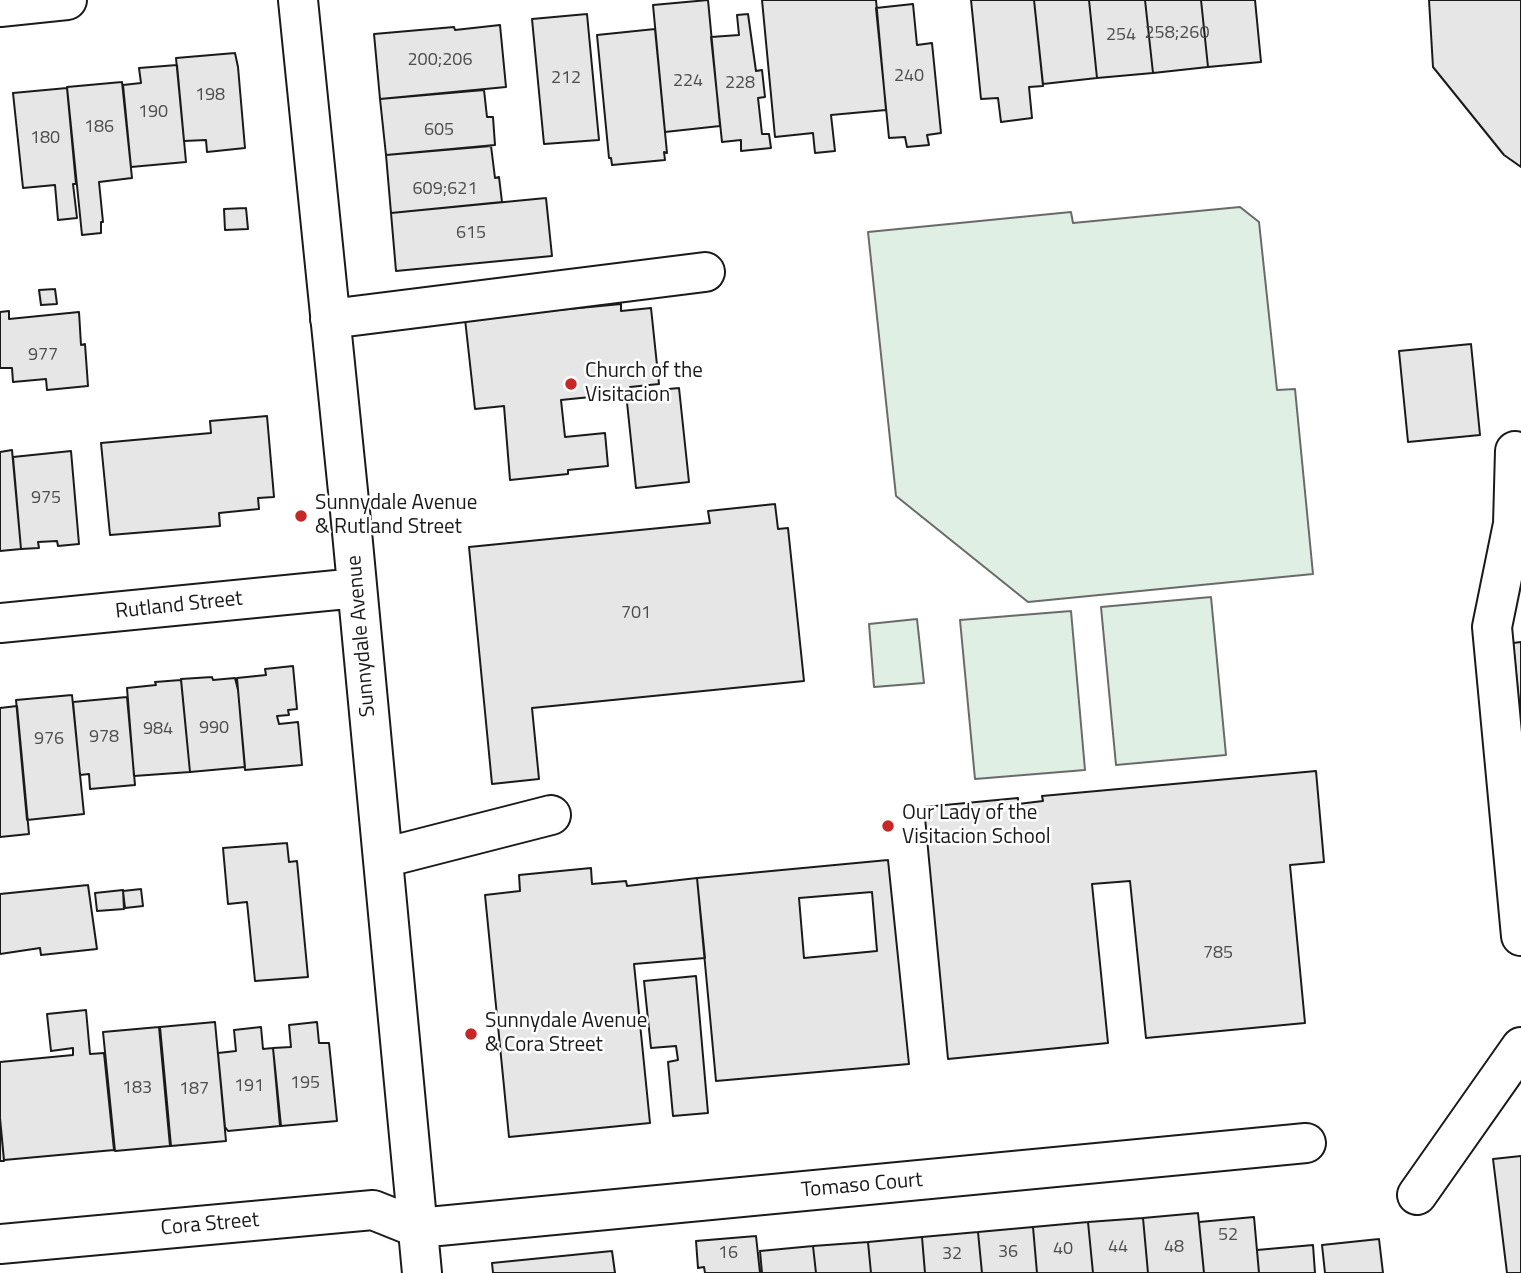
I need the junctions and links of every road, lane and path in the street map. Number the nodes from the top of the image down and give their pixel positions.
1 (67, 0) edge
2 (298, 0) edge
3 (0, 6) edge
4 (705, 272) dead end
5 (330, 319) junction
6 (1514, 451) dead end
7 (357, 588) junction
8 (0, 623) edge
9 (551, 815) dead end
10 (383, 858) junction
11 (1521, 936) edge
12 (1521, 1047) edge
13 (1306, 1143) dead end
14 (1417, 1195) dead end
15 (418, 1228) junction
16 (0, 1244) edge
17 (422, 1273) edge

1 - 3 street
2 - 5 street, Sunnydale Avenue
4 - 5 street
5 - 7 street, Sunnydale Avenue
6 - 11 street
7 - 8 street, Rutland Street
7 - 10 street, Sunnydale Avenue
9 - 10 street
10 - 15 street, Sunnydale Avenue
12 - 14 street
13 - 15 street, Tomaso Court
15 - 16 street, Cora Street
15 - 17 street, Sunnydale Avenue

